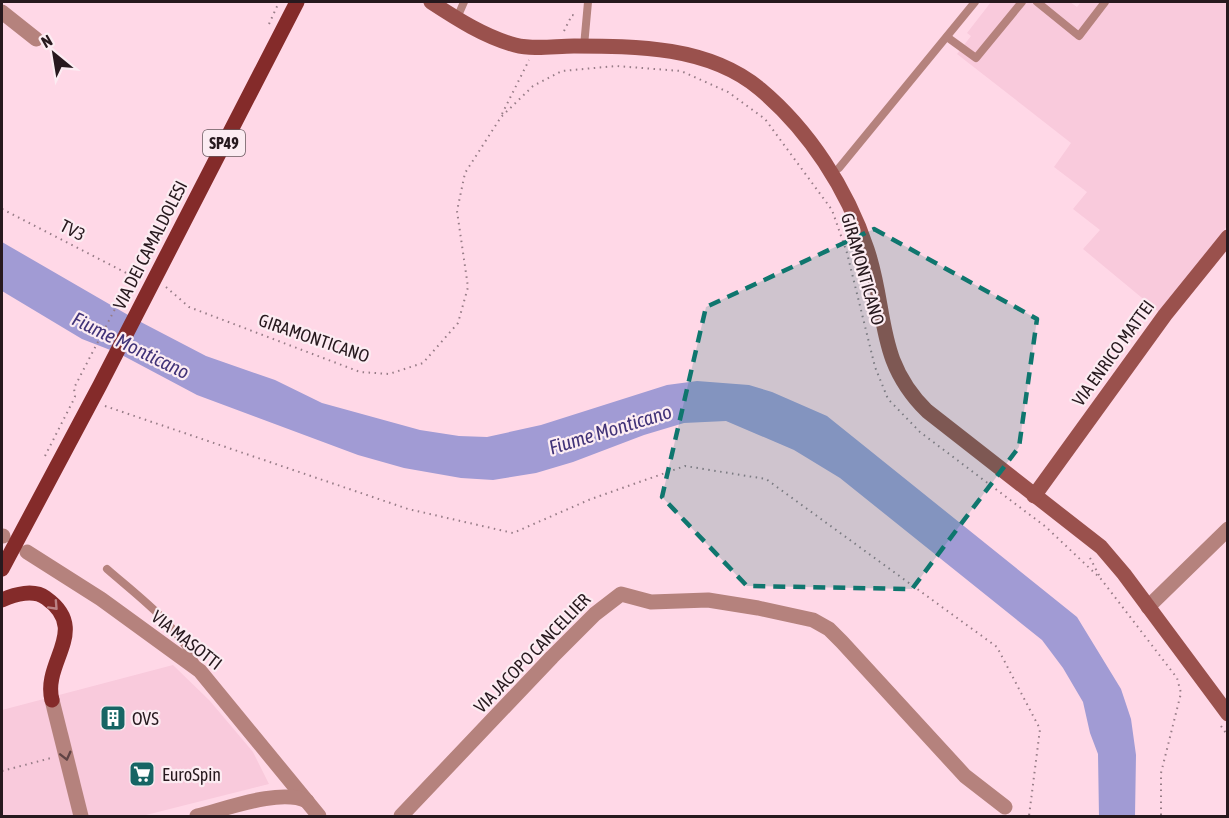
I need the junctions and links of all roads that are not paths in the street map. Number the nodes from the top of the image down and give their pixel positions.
1 (297, 2) edge
2 (431, 2) edge
3 (464, 2) edge
4 (588, 2) edge
5 (975, 2) edge
6 (1022, 2) edge
7 (1037, 2) edge
8 (1105, 2) edge
9 (2, 12) edge
10 (457, 18) junction
11 (947, 37) junction
12 (36, 39) dead end
13 (584, 46) junction
14 (838, 168) dead end
15 (1227, 237) edge
16 (1034, 496) junction
17 (1227, 529) edge
18 (27, 552) dead end
19 (2, 569) edge
20 (107, 569) dead end
21 (2, 600) edge
22 (1149, 607) junction
23 (200, 671) junction
24 (52, 700) joint
25 (1225, 707) edge
26 (283, 770) junction
27 (267, 799) junction
28 (307, 801) junction
29 (1005, 807) dead end
30 (81, 816) edge
31 (197, 816) edge
32 (319, 816) edge
33 (401, 816) edge

1 - 19 main road, VIA DEI CAMALDOLESI / SP49
2 - 10 street
3 - 10 lane
4 - 13 lane
5 - 11 lane
6 - 11 lane
7 - 8 lane
9 - 12 street
10 - 13 street
11 - 14 lane
13 - 16 street
15 - 16 street, VIA ENRICO MATTEI
16 - 22 street
17 - 22 street
18 - 23 street, VIA MASOTTI
20 - 23 lane
21 -> 24 main road
22 - 25 street
23 - 26 street, VIA MASOTTI
24 -> 30 street
26 - 27 street
26 - 28 street, VIA MASOTTI
27 - 28 street
27 - 31 street
28 - 32 street, VIA MASOTTI
29 - 33 street, VIA JACOPO CANCELLIER

